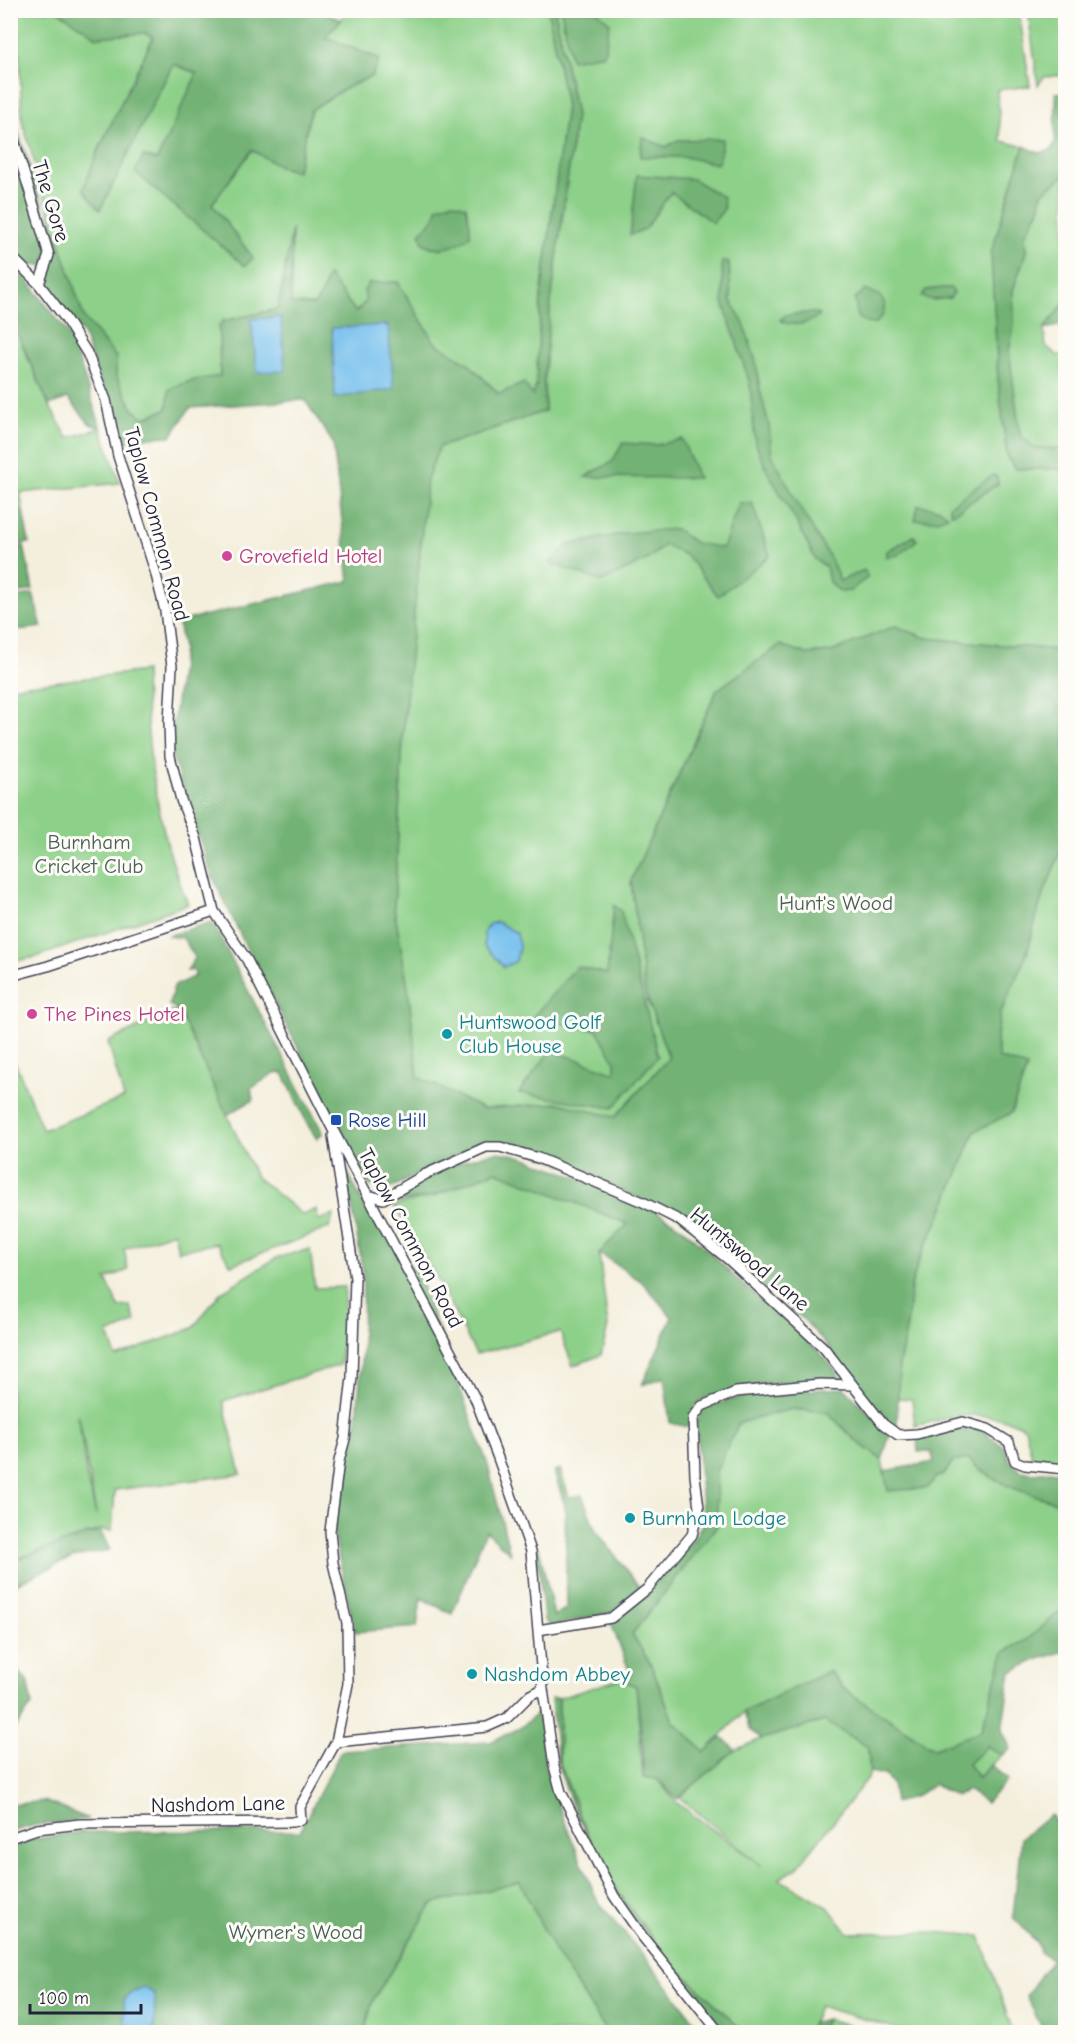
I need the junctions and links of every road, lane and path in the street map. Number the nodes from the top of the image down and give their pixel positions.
1 (10, 127) edge
2 (10, 255) edge
3 (39, 284) junction
4 (214, 911) junction
5 (10, 973) edge
6 (331, 1126) junction
7 (368, 1195) junction
8 (852, 1385) junction
9 (1065, 1468) edge
10 (538, 1630) junction
11 (543, 1689) junction
12 (336, 1742) junction
13 (10, 1838) edge
14 (1065, 2024) edge
15 (719, 2032) edge
16 (1063, 2032) edge

1 - 3 street, The Gore
2 - 3 street, Taplow Common Road
3 - 4 street, Taplow Common Road
4 - 5 street
4 - 6 street, Taplow Common Road
6 - 7 street, Taplow Common Road
6 - 12 street
7 - 8 street, Huntswood Lane
7 - 10 street, Taplow Common Road
8 - 9 street, Huntswood Lane
8 - 10 street
10 - 11 street, Taplow Common Road
11 - 12 street
11 - 15 street, Taplow Common Road
12 - 13 street, Nashdom Lane
14 - 16 street

